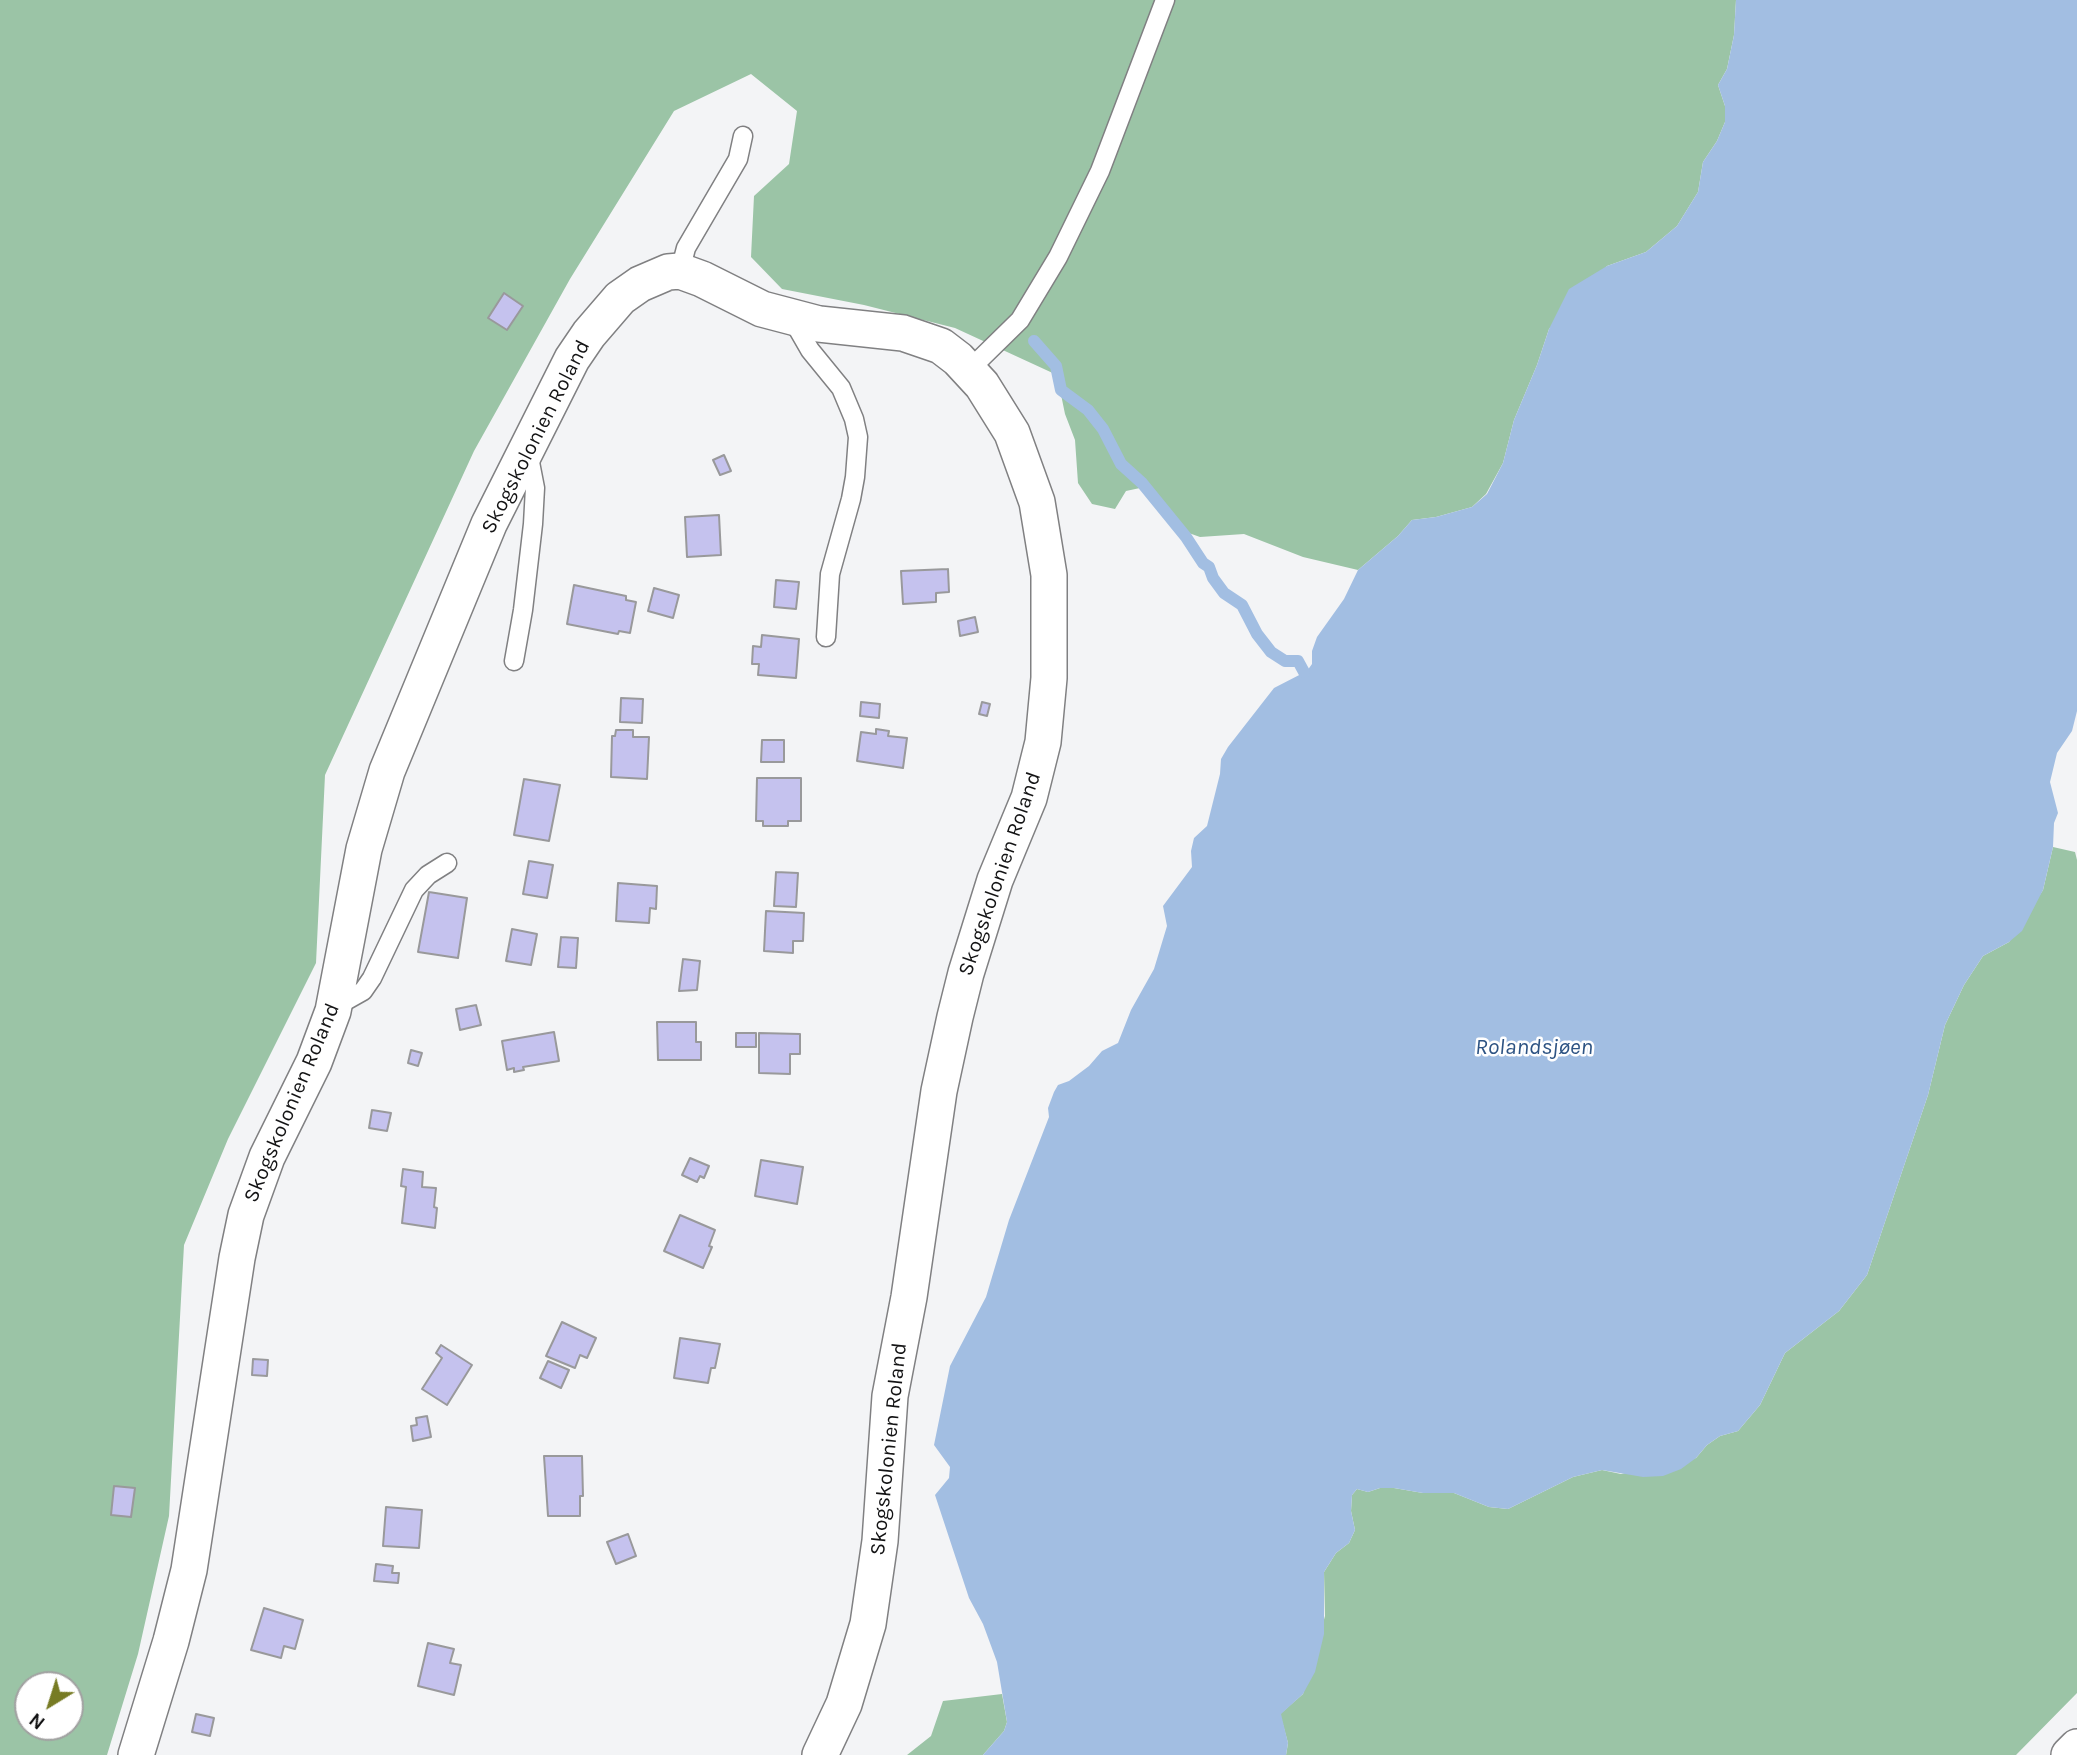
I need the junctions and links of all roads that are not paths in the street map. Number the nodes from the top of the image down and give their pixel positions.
1 (1165, 0) edge
2 (743, 136) dead end
3 (680, 271) junction
4 (791, 317) junction
5 (970, 369) junction
6 (527, 448) junction
7 (826, 637) dead end
8 (514, 661) dead end
9 (447, 863) dead end
10 (336, 1000) junction
11 (2077, 1747) edge
12 (136, 1755) edge
13 (820, 1755) edge
14 (2069, 1755) edge

1 - 5 lane
2 - 3 lane
3 - 4 street, Skogskolonien Roland
3 - 6 street, Skogskolonien Roland
4 - 5 street, Skogskolonien Roland
4 - 7 lane
5 - 13 street, Skogskolonien Roland
6 - 8 lane
6 - 10 street, Skogskolonien Roland
9 - 10 lane
10 - 12 street, Skogskolonien Roland
11 - 14 street

